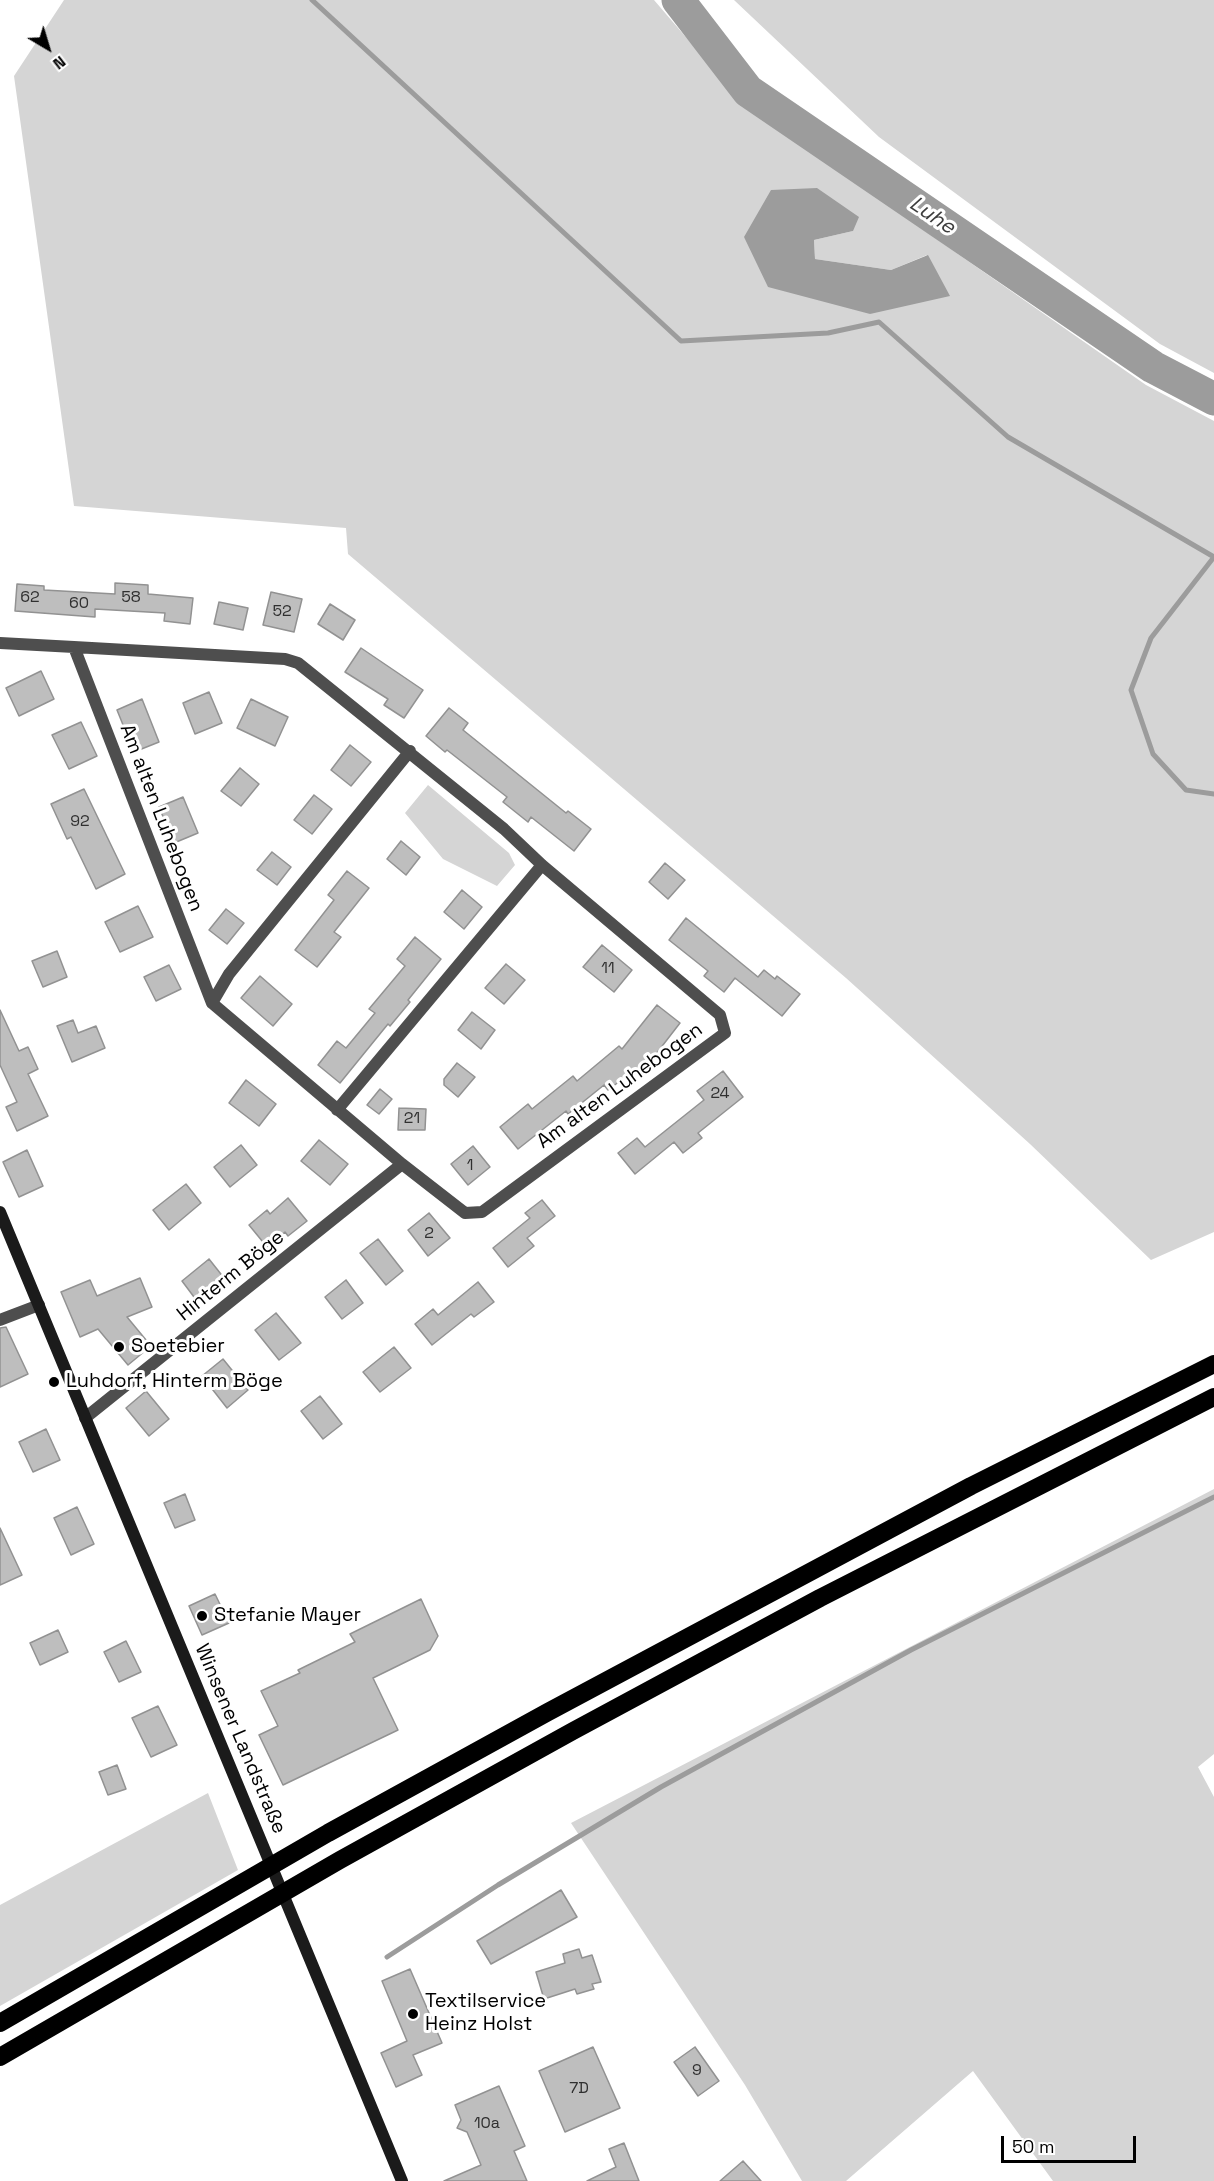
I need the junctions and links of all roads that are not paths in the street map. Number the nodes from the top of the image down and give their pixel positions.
1 (0, 643) edge
2 (74, 647) junction
3 (410, 751) junction
4 (542, 865) junction
5 (212, 1003) junction
6 (337, 1110) junction
7 (402, 1164) junction
8 (0, 1212) edge
9 (39, 1305) junction
10 (0, 1320) edge
11 (1214, 1364) edge
12 (1214, 1397) edge
13 (85, 1418) junction
14 (0, 2023) edge
15 (0, 2057) edge
16 (402, 2181) edge

1 - 2 street, Am alten Luhebogen
2 - 3 street, Am alten Luhebogen
2 - 5 street, Am alten Luhebogen
3 - 4 street, Am alten Luhebogen
3 - 5 street
4 - 6 street
4 - 7 street, Am alten Luhebogen
5 - 6 street, Am alten Luhebogen
6 - 7 street, Am alten Luhebogen
7 - 13 street, Hinterm Böge
8 - 9 main road, Winsener Landstraße
9 - 10 street
9 - 13 main road, Winsener Landstraße
11 - 14 highway
12 - 15 highway
13 - 16 main road, Winsener Landstraße

